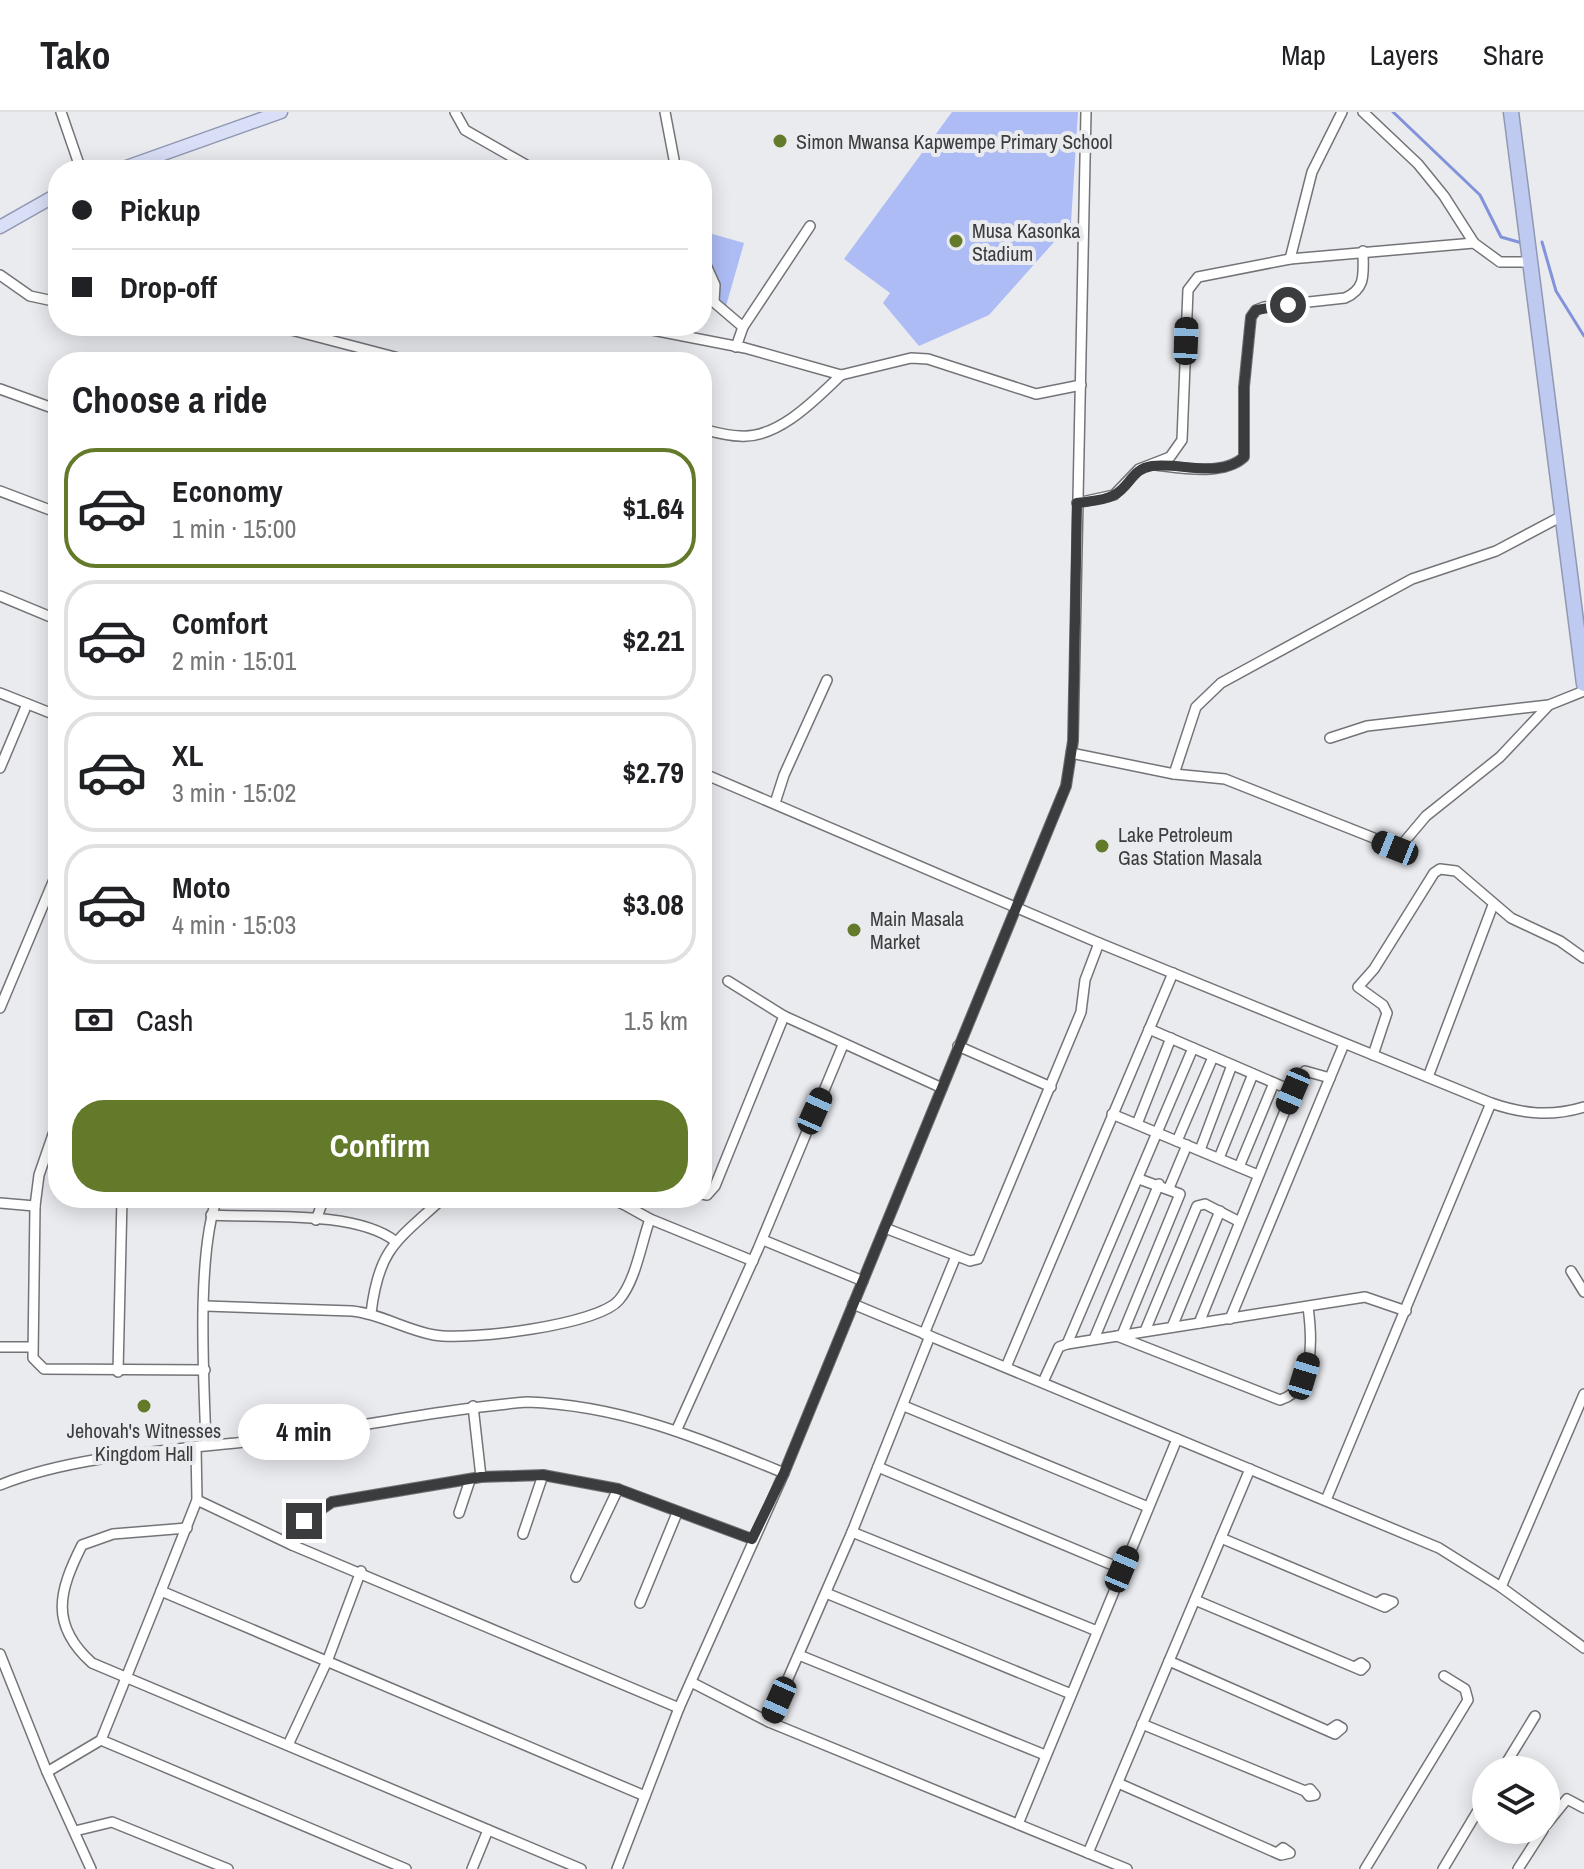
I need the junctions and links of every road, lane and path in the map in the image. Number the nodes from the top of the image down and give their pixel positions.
1 (61, 112) edge
2 (281, 112) edge
3 (455, 112) edge
4 (665, 112) edge
5 (1086, 112) edge
6 (1342, 112) edge
7 (1363, 112) edge
8 (1511, 112) edge
9 (78, 160) edge
10 (146, 160) edge
11 (518, 160) edge
12 (674, 160) edge
13 (48, 200) edge
14 (810, 226) dead end
15 (0, 227) edge
16 (1474, 243) junction
17 (1363, 251) junction
18 (1290, 259) junction
19 (1528, 262) junction
20 (0, 275) edge
21 (712, 278) edge
22 (48, 300) edge
23 (714, 301) joint
24 (743, 327) junction
25 (314, 336) edge
26 (682, 336) edge
27 (736, 347) junction
28 (376, 352) edge
29 (841, 375) junction
30 (1081, 385) junction
31 (0, 389) edge
32 (48, 406) edge
33 (712, 431) edge
34 (1156, 465) junction
35 (0, 491) edge
36 (1077, 503) junction
37 (48, 509) edge
38 (1562, 516) junction
39 (0, 596) edge
40 (48, 616) edge
41 (827, 680) dead end
42 (1584, 684) edge
43 (1584, 691) edge
44 (0, 693) edge
45 (27, 704) junction
46 (1549, 705) junction
47 (48, 712) edge
48 (1330, 738) dead end
49 (1071, 753) junction
50 (0, 768) edge
51 (1174, 774) junction
52 (712, 777) edge
53 (775, 803) junction
54 (48, 894) edge
55 (1493, 905) junction
56 (1017, 906) junction
57 (1099, 943) junction
58 (1584, 958) edge
59 (1173, 973) junction
60 (728, 981) dead end
61 (0, 1008) edge
62 (784, 1016) junction
63 (1149, 1029) junction
64 (1171, 1038) junction
65 (1344, 1044) junction
66 (843, 1045) junction
67 (958, 1046) junction
68 (1193, 1048) junction
69 (1373, 1055) junction
70 (1213, 1057) junction
71 (1232, 1065) junction
72 (1253, 1074) junction
73 (1428, 1077) junction
74 (1330, 1078) junction
75 (1274, 1083) junction
76 (1051, 1087) junction
77 (942, 1088) junction
78 (1293, 1091) junction
79 (1491, 1103) junction
80 (1584, 1107) edge
81 (1112, 1114) junction
82 (1137, 1124) junction
83 (1158, 1133) junction
84 (1182, 1143) junction
85 (48, 1149) edge
86 (1200, 1150) junction
87 (1219, 1158) junction
88 (1239, 1167) junction
89 (1258, 1175) junction
90 (1139, 1179) junction
91 (1164, 1186) junction
92 (712, 1189) edge
93 (0, 1203) edge
94 (35, 1206) junction
95 (122, 1208) edge
96 (213, 1208) edge
97 (320, 1208) edge
98 (432, 1208) edge
99 (634, 1208) edge
100 (1220, 1211) junction
101 (211, 1215) junction
102 (650, 1219) junction
103 (316, 1220) junction
104 (1238, 1221) junction
105 (885, 1228) junction
106 (763, 1240) junction
107 (395, 1241) junction
108 (956, 1256) junction
109 (753, 1261) junction
110 (1571, 1271) dead end
111 (863, 1281) junction
112 (1584, 1292) edge
113 (853, 1304) junction
114 (206, 1306) junction
115 (1308, 1307) junction
116 (1406, 1311) junction
117 (371, 1313) junction
118 (1230, 1319) junction
119 (1199, 1323) junction
120 (1172, 1327) junction
121 (1145, 1331) junction
122 (927, 1335) junction
123 (1119, 1335) junction
124 (1094, 1339) junction
125 (1067, 1344) junction
126 (0, 1347) edge
127 (32, 1347) junction
128 (1006, 1367) junction
129 (205, 1370) junction
130 (118, 1372) junction
131 (1043, 1382) junction
132 (1584, 1394) edge
133 (473, 1406) junction
134 (904, 1406) junction
135 (677, 1429) junction
136 (1177, 1439) junction
137 (201, 1446) junction
138 (878, 1467) junction
139 (1250, 1469) junction
140 (784, 1473) junction
141 (543, 1475) junction
142 (476, 1478) junction
143 (0, 1485) edge
144 (618, 1489) junction
145 (197, 1500) junction
146 (1326, 1500) junction
147 (1148, 1507) junction
148 (459, 1513) dead end
149 (677, 1513) junction
150 (187, 1528) junction
151 (852, 1532) junction
152 (523, 1534) dead end
153 (1221, 1538) junction
154 (752, 1539) junction
155 (292, 1545) junction
156 (1122, 1569) junction
157 (361, 1571) junction
158 (576, 1577) dead end
159 (1501, 1587) junction
160 (161, 1591) junction
161 (826, 1593) junction
162 (1195, 1600) junction
163 (1379, 1602) dead end
164 (640, 1603) dead end
165 (1097, 1631) junction
166 (1584, 1648) edge
167 (0, 1654) edge
168 (799, 1655) junction
169 (328, 1659) junction
170 (1169, 1661) junction
171 (1356, 1666) dead end
172 (1444, 1676) dead end
173 (124, 1677) junction
174 (691, 1682) junction
175 (1071, 1694) junction
176 (679, 1708) junction
177 (1535, 1716) dead end
178 (769, 1722) junction
179 (1142, 1724) junction
180 (1331, 1729) dead end
181 (101, 1740) junction
182 (288, 1745) junction
183 (1045, 1755) junction
184 (1511, 1756) edge
185 (47, 1772) junction
186 (1118, 1783) junction
187 (1305, 1791) dead end
188 (645, 1796) junction
189 (1560, 1804) edge
190 (1584, 1808) edge
191 (1472, 1820) edge
192 (1018, 1824) junction
193 (488, 1830) junction
194 (75, 1831) junction
195 (1534, 1844) edge
196 (1278, 1852) dead end
197 (1088, 1853) junction
198 (555, 1864) edge
199 (91, 1869) edge
200 (228, 1869) edge
201 (406, 1869) edge
202 (472, 1869) edge
203 (581, 1869) edge
204 (617, 1869) edge
205 (1127, 1869) edge
206 (1365, 1869) edge
207 (1443, 1869) edge
208 (1518, 1869) edge

1 - 9 street
2 - 10 main road
3 - 11 street
4 - 12 street
5 - 30 street
6 - 18 street
7 - 16 street
8 - 19 highway
13 - 15 main road
14 - 24 street
16 - 17 street
16 - 19 street
17 - 18 street
17 - 34 street
18 - 34 street
19 - 38 highway
20 - 22 street
21 - 23 street
23 - 24 street
24 - 27 street
25 - 28 street
26 - 27 street
27 - 29 street
29 - 30 street
29 - 33 street
30 - 36 street
31 - 32 street
34 - 36 street
35 - 37 street
36 - 49 street
38 - 42 highway
38 - 51 street
39 - 40 street
41 - 53 street
43 - 46 street
44 - 45 street
45 - 47 street
45 - 50 street
46 - 48 street
46 - 51 street
49 - 51 street
49 - 56 street
52 - 53 street
53 - 56 street
54 - 61 street
55 - 58 street
55 - 69 street
55 - 73 street
56 - 57 street
56 - 67 street
57 - 59 street
57 - 76 street
59 - 63 street
59 - 65 street
60 - 62 street
62 - 66 street
62 - 92 street
63 - 64 street
63 - 81 street
64 - 68 street
64 - 82 street
65 - 69 street
65 - 74 street
66 - 77 street
66 - 106 street
67 - 76 street
67 - 77 street
68 - 70 street
68 - 83 street
69 - 73 street
70 - 71 street
70 - 84 street
71 - 72 street
71 - 86 street
72 - 75 street
72 - 87 street
73 - 79 street
74 - 78 street
74 - 118 street
75 - 78 street
75 - 88 street
76 - 108 street
77 - 105 street
78 - 89 street
79 - 80 street
79 - 116 street
81 - 82 street
81 - 128 street
82 - 83 street
83 - 84 street
83 - 90 street
84 - 86 street
84 - 91 street
85 - 94 street
86 - 87 street
87 - 88 street
88 - 89 street
89 - 104 street
90 - 91 street
90 - 125 street
91 - 123 street
91 - 124 street
93 - 94 street
94 - 127 street
95 - 130 street
96 - 101 street
97 - 103 street
98 - 107 street
99 - 102 street
100 - 104 street
100 - 120 street
100 - 121 street
101 - 103 street
101 - 114 street
102 - 109 street
102 - 117 street
103 - 107 street
104 - 119 street
105 - 108 street
105 - 111 street
106 - 109 street
106 - 111 street
107 - 117 street
108 - 122 street
109 - 135 street
110 - 112 street
111 - 113 street
113 - 122 street
113 - 140 street
114 - 117 street
114 - 129 street
115 - 116 street
115 - 118 street
115 - 123 street
116 - 146 street
118 - 119 street
119 - 120 street
120 - 121 street
121 - 123 street
122 - 128 street
122 - 134 street
123 - 124 street
124 - 125 street
125 - 131 street
126 - 127 street
127 - 130 street
128 - 131 street
129 - 130 street
129 - 137 street
131 - 136 street
132 - 159 street
133 - 135 street
133 - 137 street
133 - 142 street
134 - 138 street
134 - 147 street
135 - 140 street
136 - 139 street
136 - 147 street
137 - 143 street
137 - 145 street
138 - 151 street
138 - 156 street
139 - 146 street
139 - 153 street
140 - 154 street
141 - 142 street
141 - 144 street
141 - 152 street
142 - 148 street
142 - 155 street
144 - 149 street
144 - 158 street
145 - 150 street
145 - 155 street
146 - 159 street
147 - 156 street
149 - 154 street
149 - 164 street
150 - 160 street
150 - 173 street
151 - 161 street
151 - 165 street
153 - 162 street
153 - 163 street
154 - 174 street
155 - 157 street
156 - 165 street
157 - 169 street
157 - 176 street
159 - 166 street
160 - 169 street
160 - 173 street
161 - 168 street
161 - 175 street
162 - 170 street
162 - 171 street
165 - 175 street
167 - 185 street
168 - 178 street
168 - 183 street
169 - 182 street
169 - 188 street
170 - 179 street
170 - 180 street
172 - 206 street
173 - 181 street
173 - 182 street
174 - 176 street
174 - 178 street
175 - 183 street
176 - 188 street
177 - 184 street
178 - 192 street
179 - 186 street
179 - 187 street
181 - 185 street
181 - 201 street
182 - 193 street
183 - 192 street
185 - 194 street
186 - 196 street
186 - 197 street
188 - 204 street
189 - 190 street
191 - 207 street
192 - 197 street
193 - 198 street
193 - 202 street
194 - 199 street
194 - 200 street
195 - 208 street
197 - 205 street
198 - 203 street

